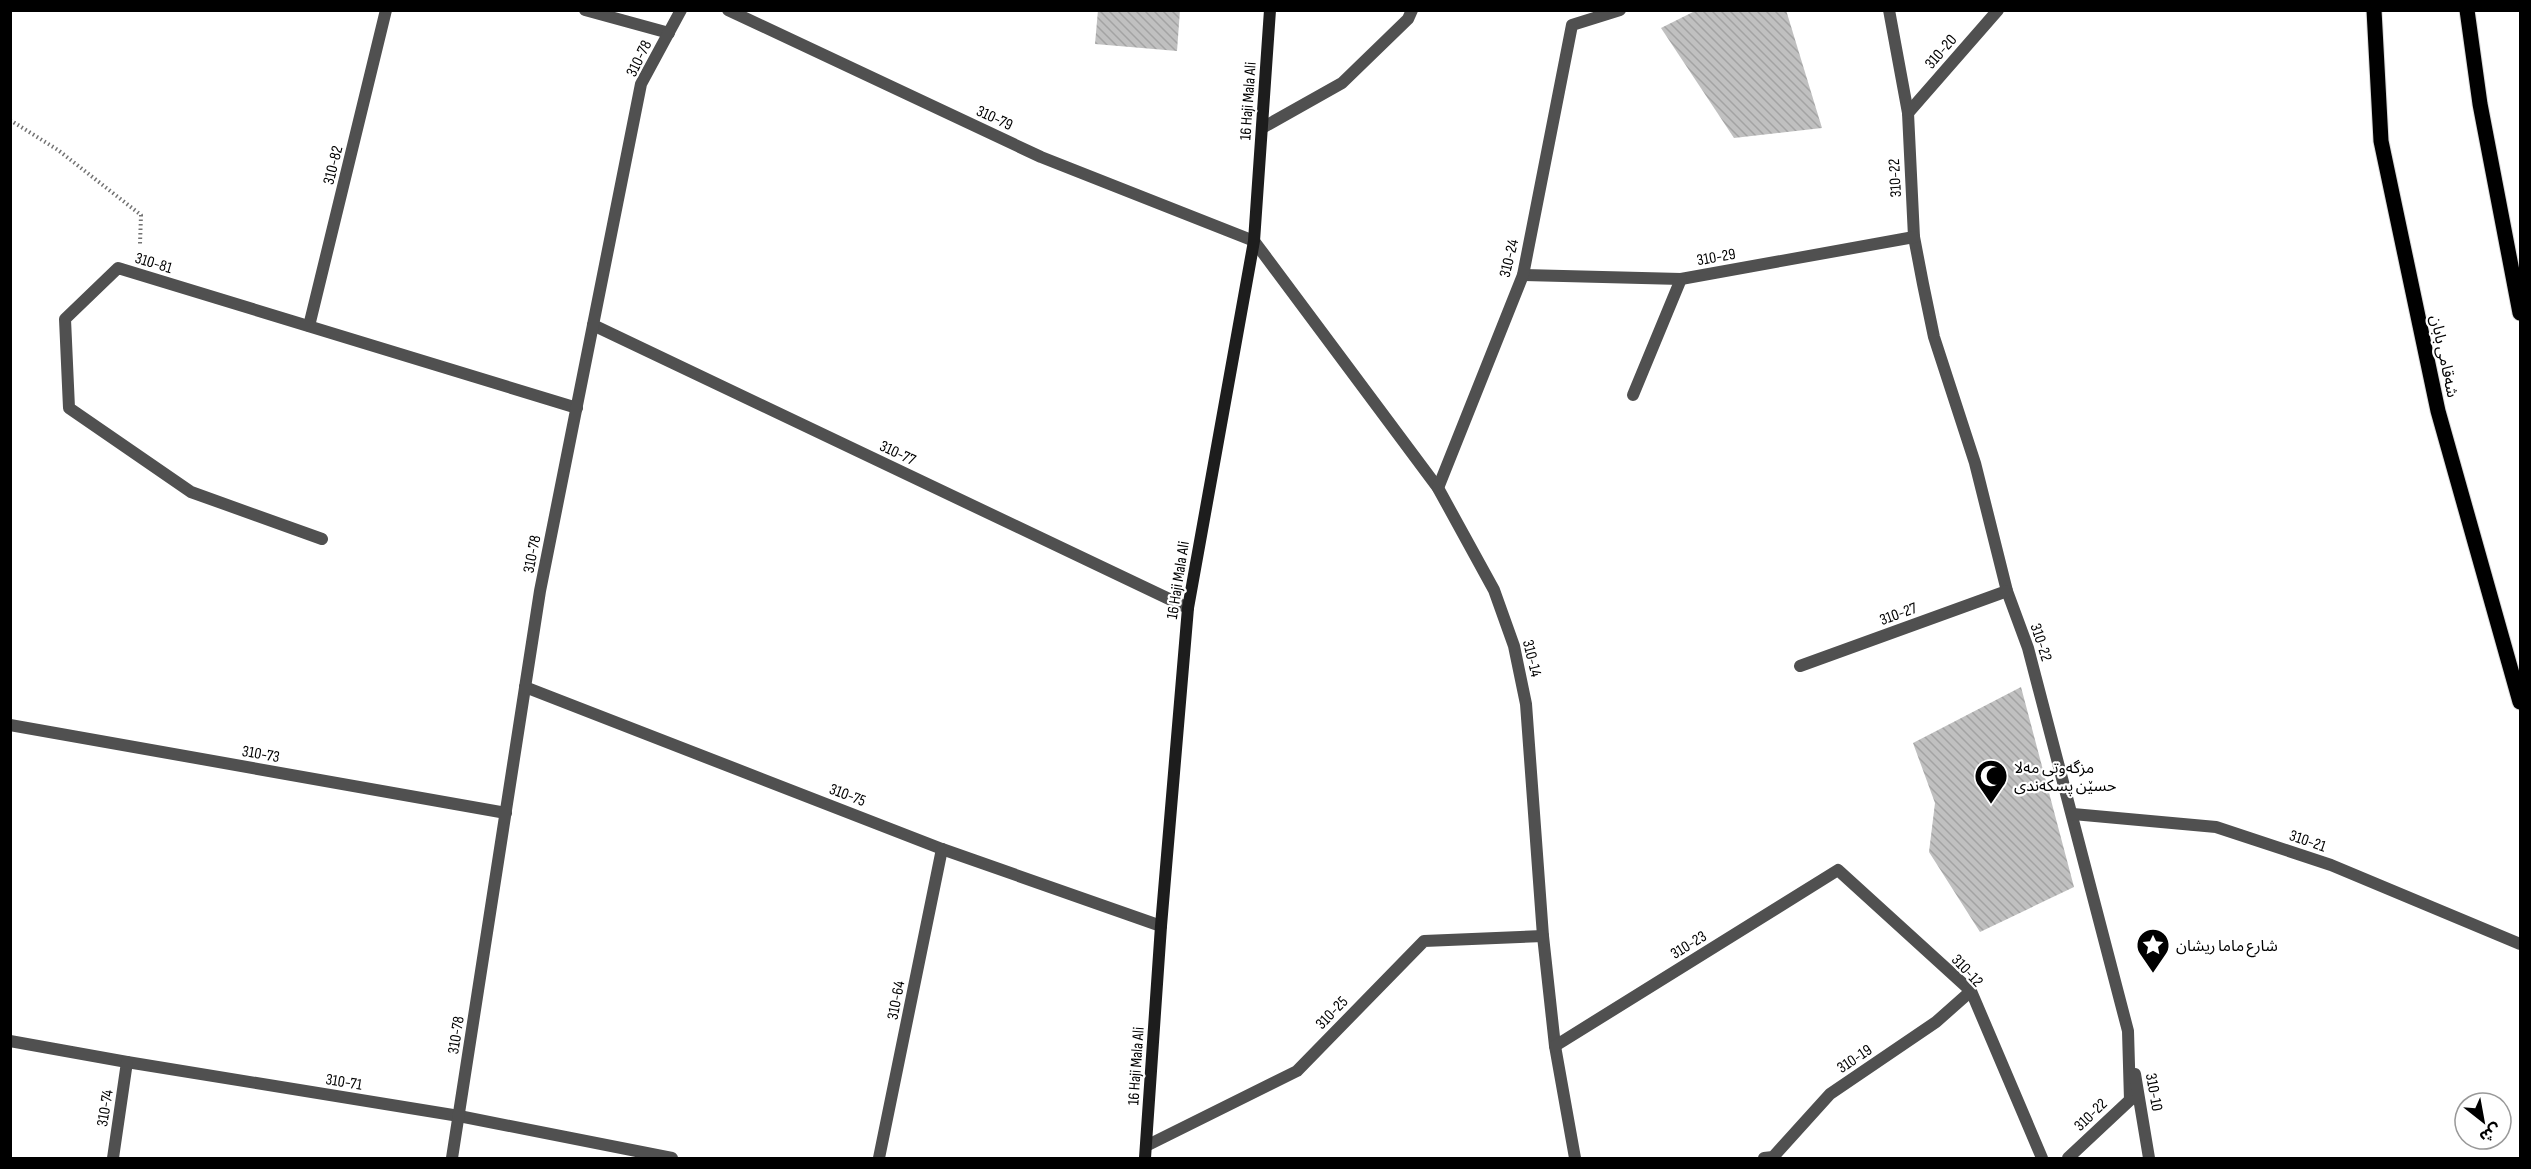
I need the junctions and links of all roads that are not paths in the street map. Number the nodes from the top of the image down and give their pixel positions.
1 (386, 10) edge
2 (585, 10) edge
3 (681, 10) edge
4 (728, 10) edge
5 (1270, 10) edge
6 (1412, 10) edge
7 (1620, 10) edge
8 (1889, 10) edge
9 (1998, 10) edge
10 (2374, 10) edge
11 (2467, 10) edge
12 (669, 33) junction
13 (1908, 112) junction
14 (1262, 128) junction
15 (1914, 237) junction
16 (1254, 241) junction
17 (1523, 275) junction
18 (1681, 279) junction
19 (2520, 313) edge
20 (593, 325) junction
21 (309, 326) junction
22 (1633, 395) dead end
23 (577, 408) junction
24 (1438, 488) junction
25 (322, 539) dead end
26 (2007, 591) junction
27 (1188, 609) junction
28 (1800, 666) dead end
29 (525, 687) junction
30 (2520, 702) edge
31 (10, 725) edge
32 (506, 813) junction
33 (2073, 814) junction
34 (942, 849) junction
35 (1838, 870) joint
36 (1161, 926) junction
37 (1543, 936) junction
38 (2520, 944) edge
39 (1971, 991) junction
40 (2128, 1031) junction
41 (10, 1041) edge
42 (1555, 1046) junction
43 (128, 1062) junction
44 (459, 1116) junction
45 (1146, 1152) edge
46 (113, 1158) edge
47 (453, 1158) edge
48 (672, 1158) edge
49 (879, 1158) edge
50 (1575, 1158) edge
51 (1764, 1158) edge
52 (2043, 1158) edge
53 (2068, 1158) edge
54 (2149, 1158) edge

1 - 21 street, 310-82
2 - 12 street
3 - 12 street, 310-78
4 - 16 street, 310-79
5 - 14 street, 16 Haji Mala Ali
6 - 14 street
7 - 17 street, 310-24
8 - 13 street, 310-22
9 - 13 street, 310-20
10 - 30 main road, شەقامی بابان
11 - 19 main road
12 - 20 street, 310-78
13 - 15 street, 310-22
14 - 16 street, 16 Haji Mala Ali
15 - 18 street, 310-29
15 - 26 street, 310-22
16 - 24 street, 310-14
16 - 27 street, 16 Haji Mala Ali
17 - 18 street, 310-29
17 - 24 street, 310-24
18 - 22 street
20 - 23 street, 310-78
20 - 27 street, 310-77
21 - 23 street, 310-81
21 - 25 street, 310-81
23 - 29 street, 310-78
24 - 37 street, 310-14
26 - 28 street, 310-27
26 - 33 street, 310-22
27 - 36 street, 16 Haji Mala Ali
29 - 32 street, 310-78
29 - 34 street, 310-75
31 - 32 street, 310-73
32 - 44 street, 310-78
33 - 38 street, 310-21
33 - 40 street, 310-22
34 - 36 street, 310-75
34 - 49 street, 310-64
35 - 39 street, 310-12
35 - 42 street, 310-23
36 - 45 street, 16 Haji Mala Ali
37 - 42 street, 310-14
37 - 45 street, 310-25
39 - 51 street, 310-19
39 - 52 street, 310-12
40 - 53 street, 310-22
40 - 54 street, 310-10
41 - 43 street, 310-71
42 - 50 street, 310-14
43 - 44 street, 310-71
43 - 46 street, 310-74
44 - 47 street, 310-78
44 - 48 street, 310-71

